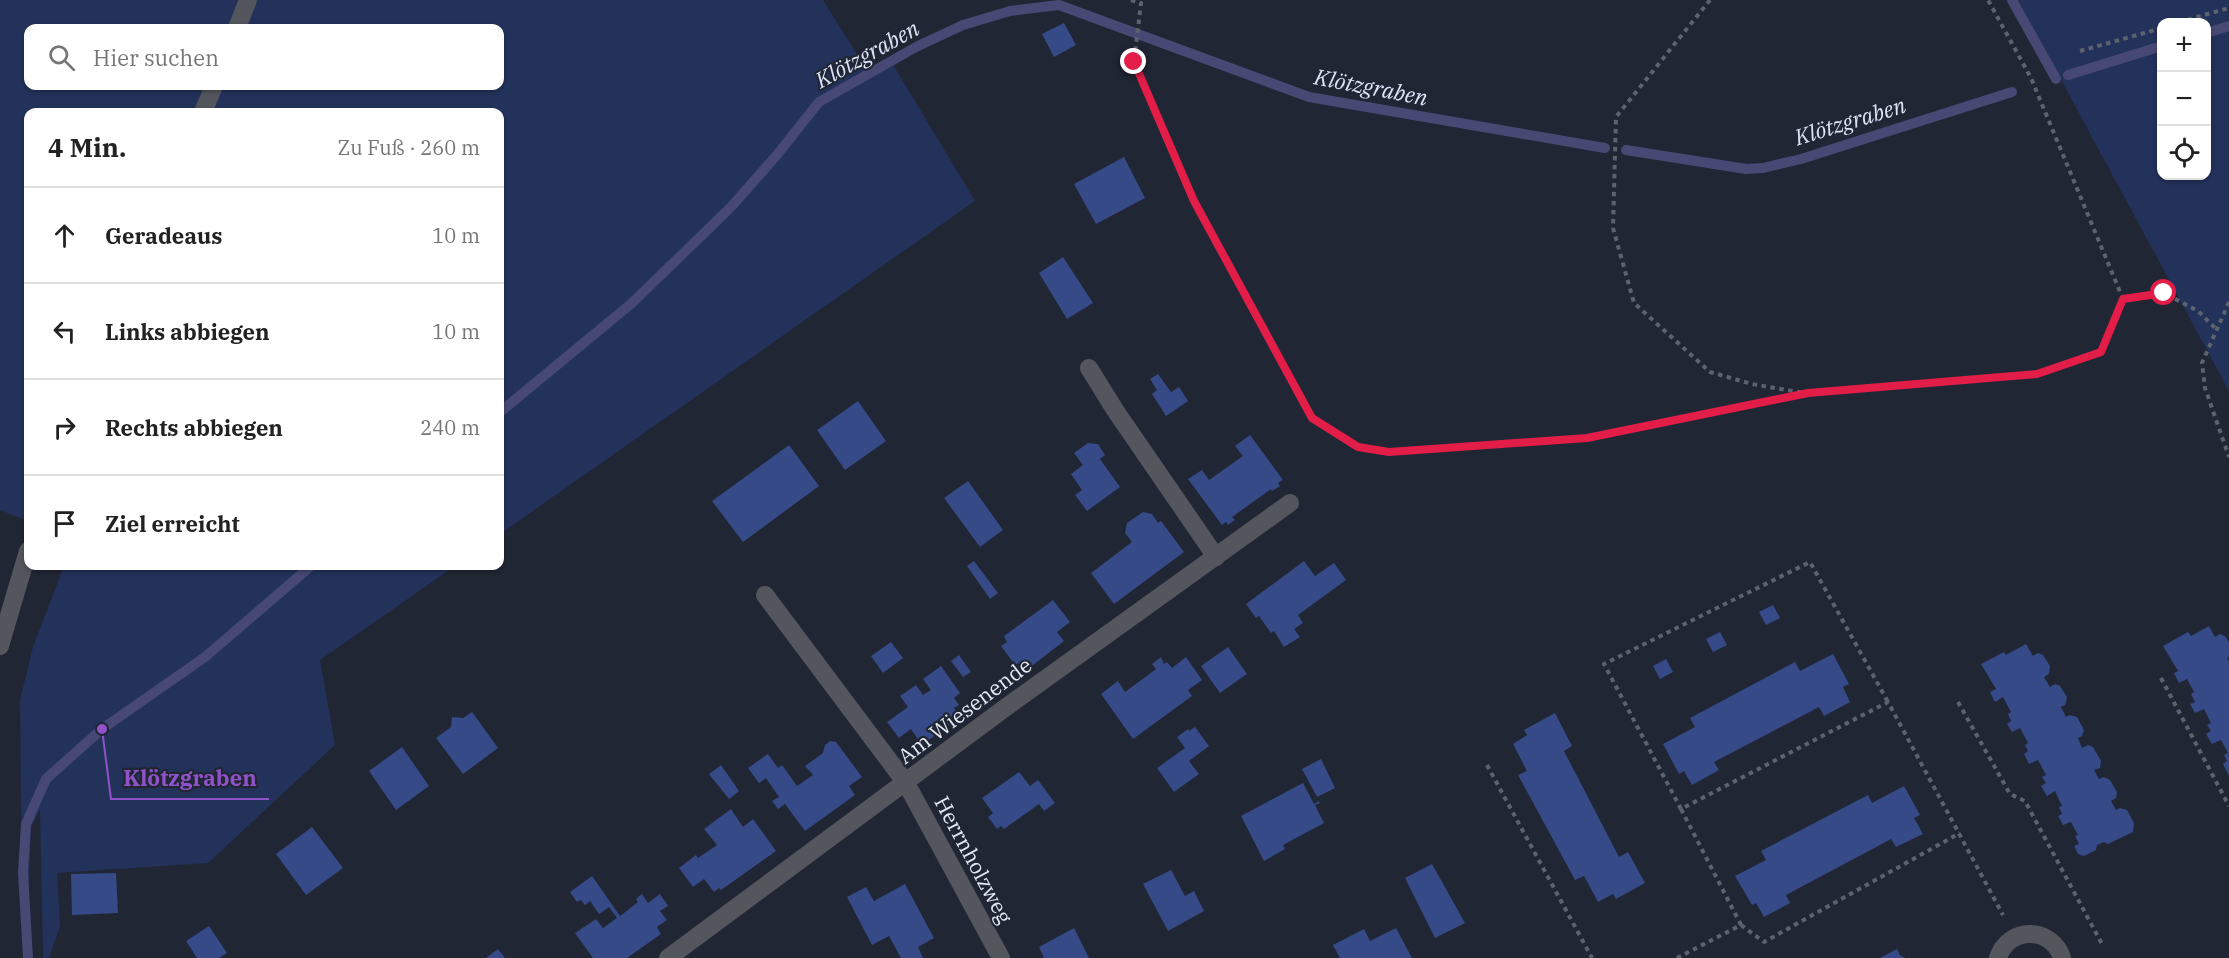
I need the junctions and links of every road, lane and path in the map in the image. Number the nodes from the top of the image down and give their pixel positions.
1 (248, 0) edge
2 (1131, 0) edge
3 (1710, 0) edge
4 (1988, 0) edge
5 (2229, 8) edge
6 (2193, 18) edge
7 (239, 24) edge
8 (2157, 29) edge
9 (2080, 51) dead end
10 (212, 90) edge
11 (205, 108) edge
12 (2123, 299) junction
13 (2229, 302) edge
14 (2216, 329) junction
15 (1089, 368) dead end
16 (1808, 393) junction
17 (2229, 457) edge
18 (1290, 503) dead end
19 (1216, 558) junction
20 (24, 565) edge
21 (765, 595) dead end
22 (0, 646) edge
23 (2162, 678) dead end
24 (1888, 702) junction
25 (1958, 702) dead end
26 (1487, 765) dead end
27 (906, 783) junction
28 (2229, 806) edge
29 (1681, 809) junction
30 (1960, 834) junction
31 (2005, 919) dead end
32 (1740, 925) junction
33 (2103, 946) dead end
34 (668, 958) edge
35 (1001, 958) edge
36 (1592, 958) edge
37 (1677, 958) edge
38 (1998, 958) edge
39 (2062, 958) edge

1 - 7 street
2 - 16 path
3 - 16 path
4 - 12 path
5 - 6 path
8 - 9 path
10 - 11 street
12 - 14 path
12 - 16 path
13 - 14 path
14 - 17 path
15 - 19 street
18 - 19 street, Am Wiesenende
19 - 27 street, Am Wiesenende
20 - 22 street
21 - 27 street, Herrnholzweg
23 - 28 path
24 - 29 path
24 - 29 path
24 - 30 path
25 - 33 path
26 - 36 path
27 - 34 street, Am Wiesenende
27 - 35 street, Herrnholzweg
29 - 32 path
30 - 31 path
30 - 32 path
32 - 37 path
38 - 39 street

